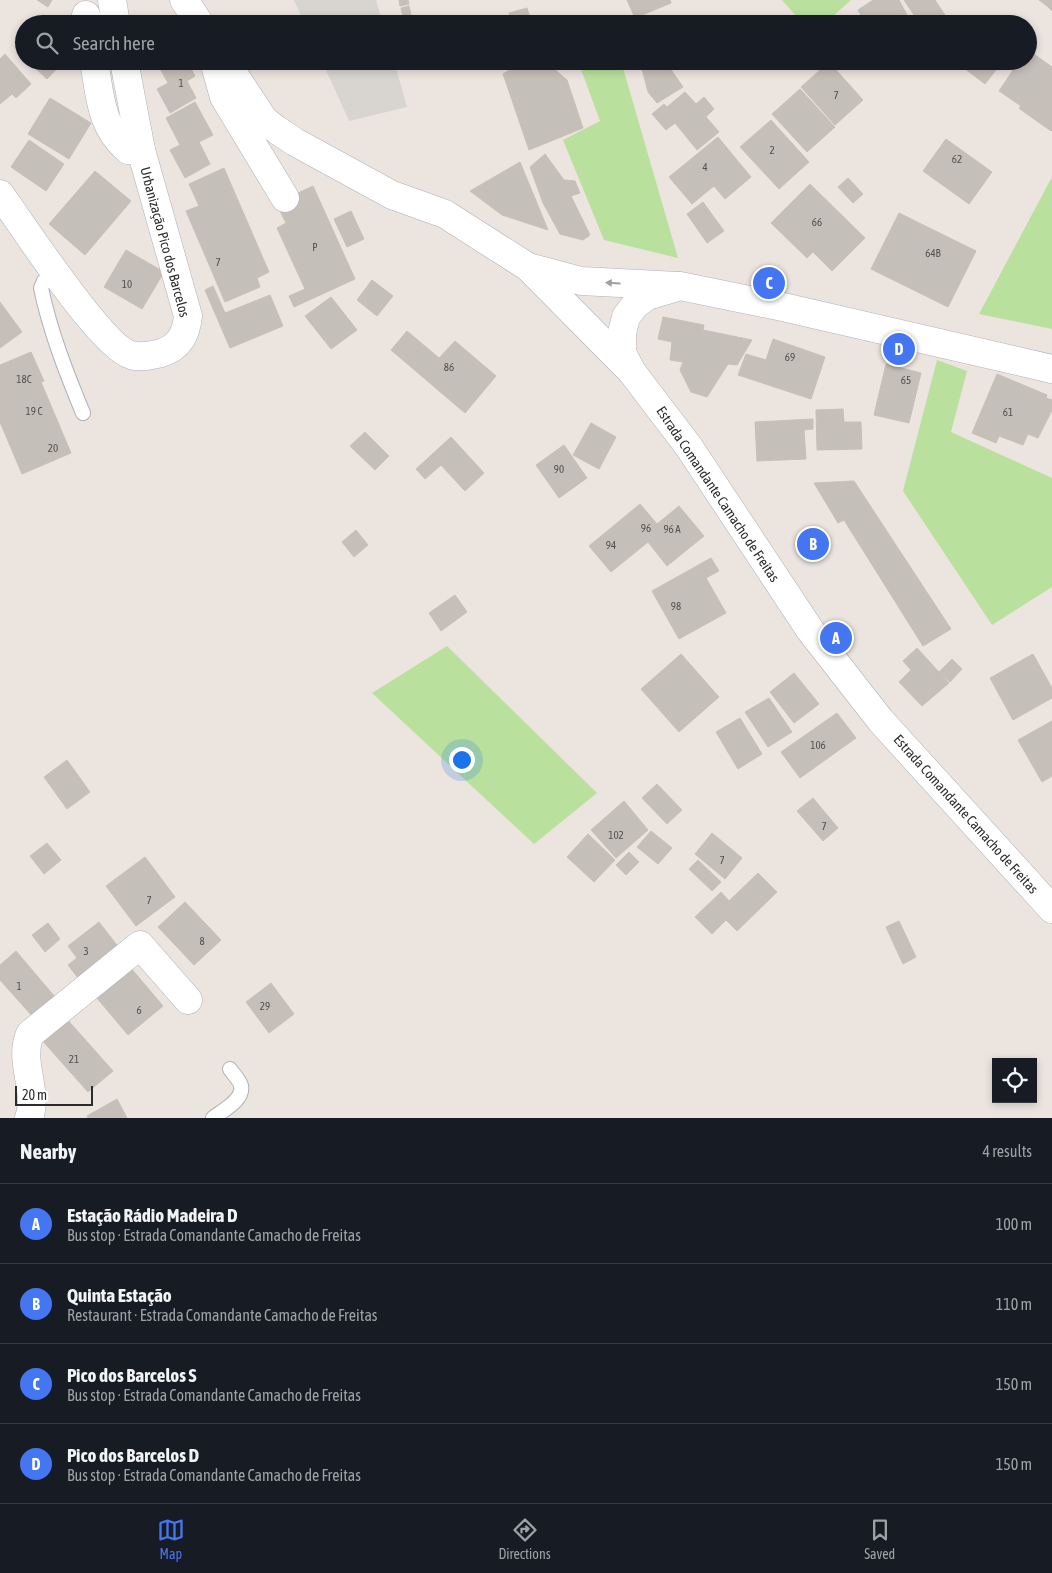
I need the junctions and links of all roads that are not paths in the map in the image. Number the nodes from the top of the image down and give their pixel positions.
1 (112, 0) edge
2 (184, 0) edge
3 (114, 15) edge
4 (194, 15) edge
5 (96, 70) edge
6 (126, 70) edge
7 (216, 70) edge
8 (231, 70) edge
9 (141, 150) junction
10 (0, 194) edge
11 (286, 198) dead end
12 (528, 267) junction
13 (57, 272) junction
14 (680, 286) junction
15 (1052, 369) edge
16 (632, 372) junction
17 (83, 413) dead end
18 (1052, 909) edge
19 (188, 1000) dead end
20 (230, 1069) dead end
21 (29, 1118) edge
22 (213, 1118) edge

1 - 3 street
2 - 4 street
5 - 9 street, Urbanização Pico dos Barcelos
6 - 9 street, Urbanização Pico dos Barcelos
7 - 11 street
8 - 12 street
9 - 13 street, Urbanização Pico dos Barcelos
10 - 13 street, Urbanização Pico dos Barcelos
14 -> 12 street
12 - 16 street
13 - 17 lane
14 - 15 street, Estrada Comandante Camacho de Freitas
14 - 16 street, Estrada Comandante Camacho de Freitas
16 - 18 street, Estrada Comandante Camacho de Freitas
19 - 21 street
20 - 22 lane

